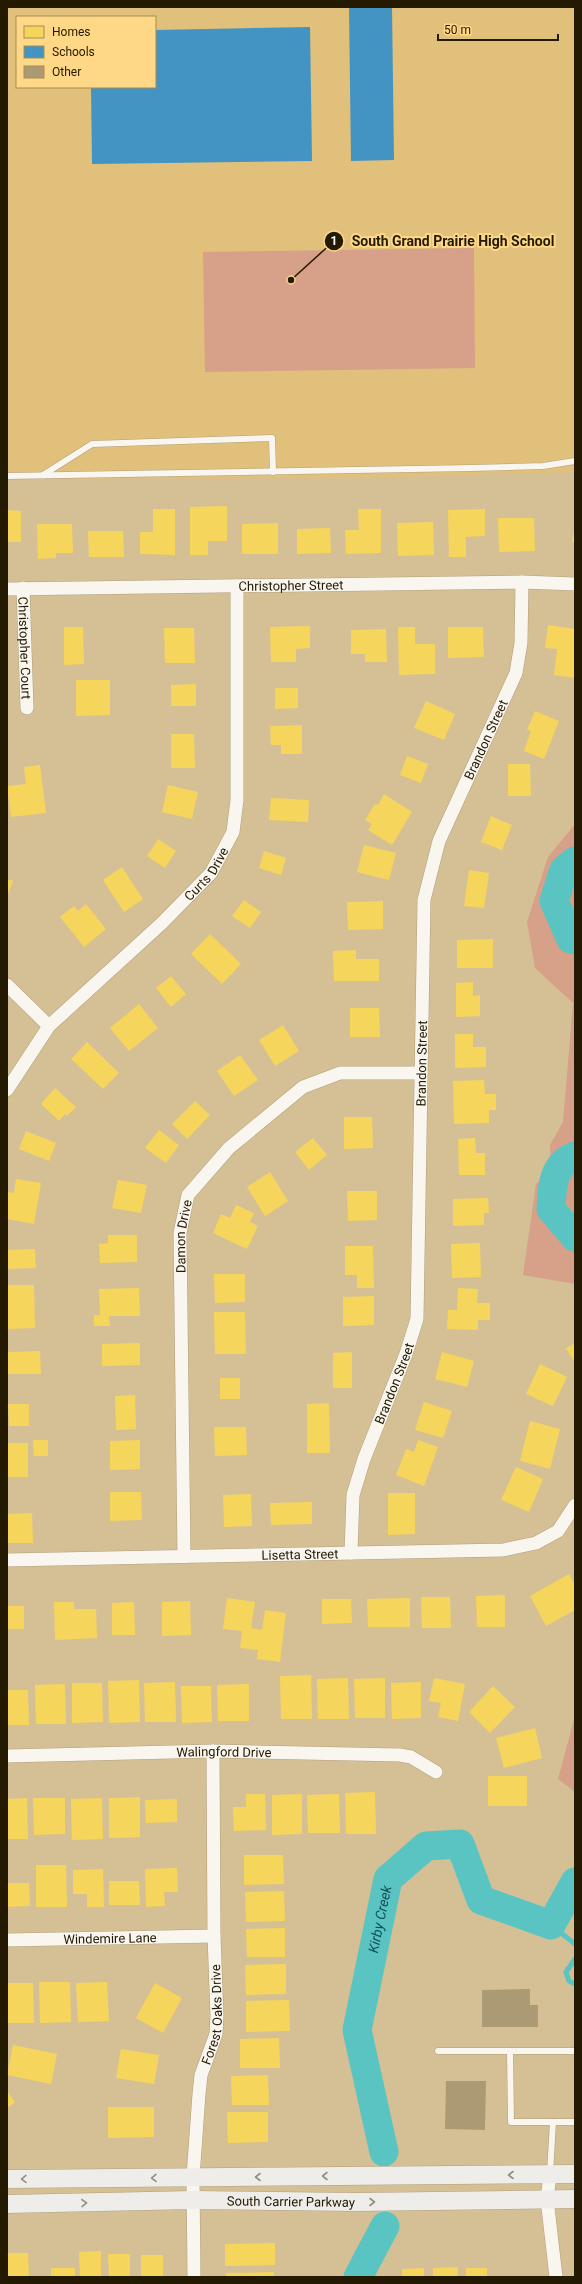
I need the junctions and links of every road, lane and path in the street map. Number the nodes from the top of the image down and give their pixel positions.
1 (575, 461) edge
2 (274, 472) junction
3 (43, 475) junction
4 (7, 476) edge
5 (522, 582) junction
6 (575, 584) edge
7 (237, 586) junction
8 (23, 588) junction
9 (7, 589) edge
10 (27, 708) dead end
11 (7, 985) edge
12 (50, 1026) junction
13 (421, 1073) junction
14 (7, 1090) edge
15 (575, 1505) edge
16 (351, 1553) junction
17 (184, 1556) junction
18 (7, 1560) edge
19 (213, 1751) junction
20 (7, 1756) edge
21 (436, 1772) dead end
22 (214, 1936) junction
23 (7, 1940) edge
24 (438, 2051) dead end
25 (510, 2051) junction
26 (575, 2052) edge
27 (553, 2122) junction
28 (575, 2122) edge
29 (575, 2174) edge
30 (550, 2175) junction
31 (193, 2177) junction
32 (7, 2179) edge
33 (547, 2199) junction
34 (575, 2199) edge
35 (193, 2200) junction
36 (7, 2204) edge
37 (194, 2277) edge
38 (556, 2277) edge

1 - 2 lane
2 - 3 lane
2 - 3 lane
3 - 4 lane
5 - 6 street, Christopher Street
5 - 7 street, Christopher Street
5 - 13 street, Brandon Street
7 - 8 street, Christopher Street
7 - 12 street, Curts Drive
8 - 9 street, Christopher Street
8 - 10 street, Christopher Court
11 - 12 street
12 - 14 street, Curts Drive
13 - 16 street, Brandon Street
13 - 17 street, Damon Drive
15 - 16 street, Lisetta Street
16 - 17 street, Lisetta Street
17 - 18 street, Lisetta Street
19 - 20 street, Walingford Drive
19 - 21 street, Walingford Drive
19 - 22 street, Forest Oaks Drive
22 - 23 street, Windemire Lane
22 - 31 street, Forest Oaks Drive
24 - 25 lane
25 - 26 lane
25 - 27 lane
27 - 28 lane
27 - 30 lane
29 - 30 main road, South Carrier Parkway
30 -> 31 main road, South Carrier Parkway
30 - 33 street
31 -> 32 main road, South Carrier Parkway
31 - 35 street, Forest Oaks Drive
33 - 34 main road, South Carrier Parkway
35 -> 33 main road, South Carrier Parkway
33 - 38 street
36 -> 35 main road, South Carrier Parkway
35 - 37 street, Forest Oaks Drive

